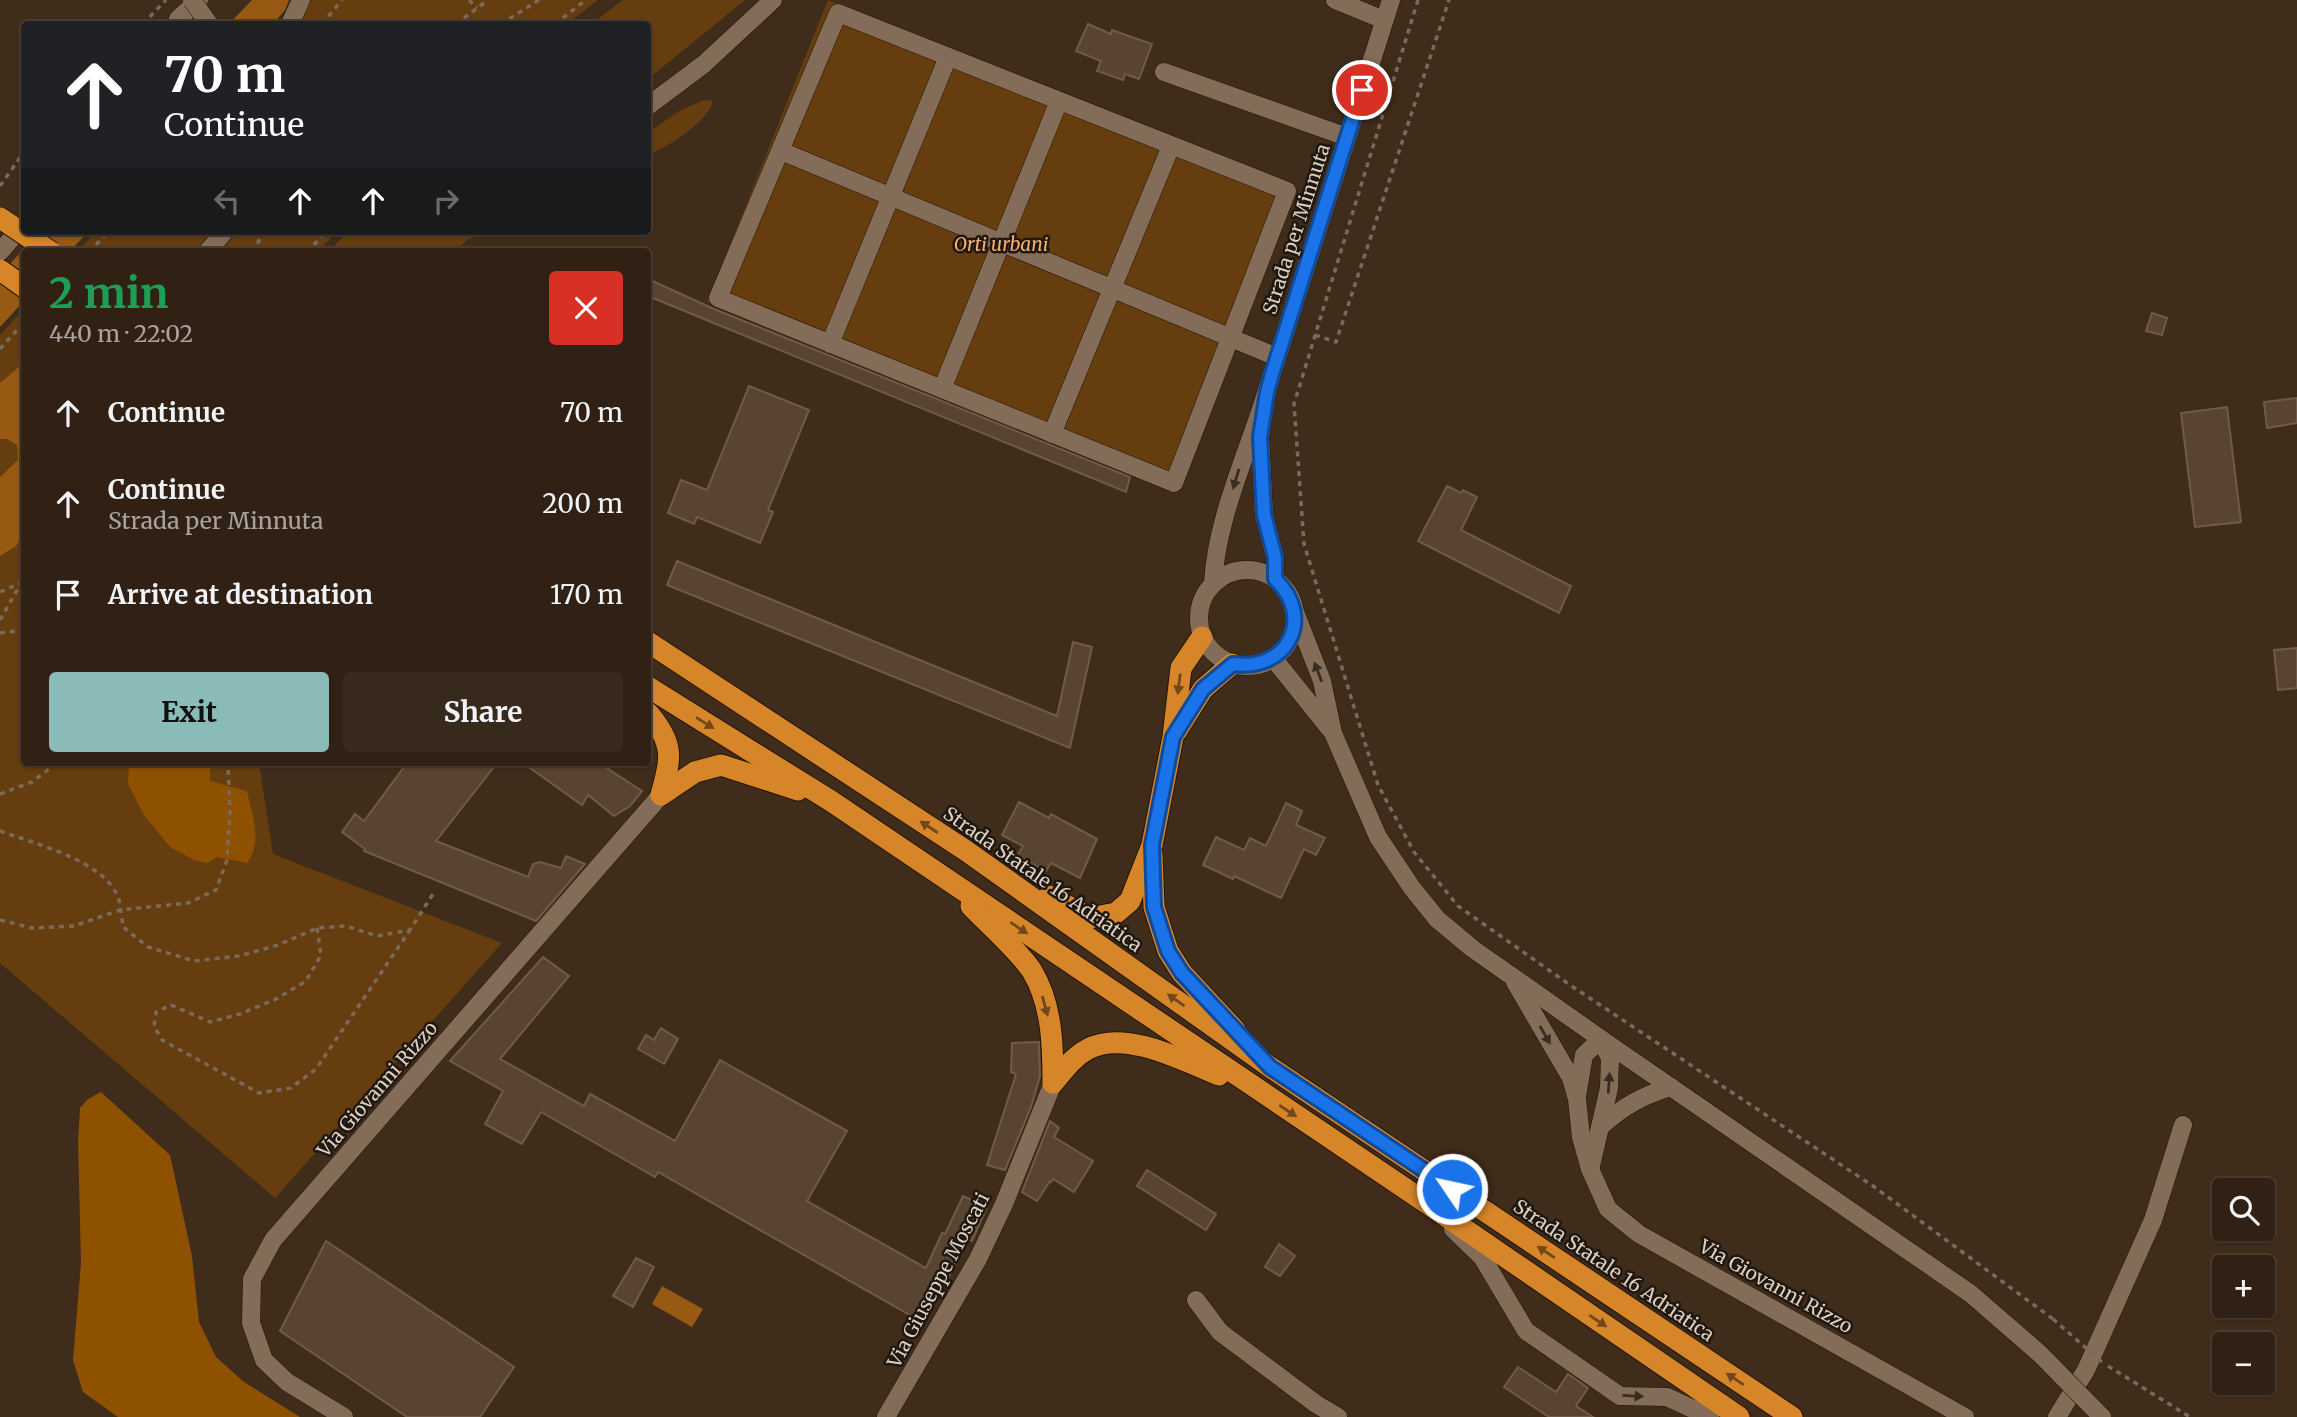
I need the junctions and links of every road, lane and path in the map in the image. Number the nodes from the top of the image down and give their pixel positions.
1 (166, 0) edge
2 (192, 0) edge
3 (199, 0) edge
4 (301, 0) edge
5 (342, 0) edge
6 (469, 0) edge
7 (488, 0) edge
8 (539, 0) edge
9 (586, 0) edge
10 (773, 0) edge
11 (1335, 0) edge
12 (1391, 0) edge
13 (1418, 0) edge
14 (1449, 0) edge
15 (477, 8) junction
16 (1384, 20) junction
17 (147, 21) edge
18 (178, 21) edge
19 (207, 21) edge
20 (291, 21) edge
21 (324, 21) edge
22 (460, 21) edge
23 (507, 21) edge
24 (559, 21) edge
25 (948, 57) junction
26 (1164, 72) dead end
27 (1059, 102) junction
28 (651, 104) edge
29 (1347, 137) junction
30 (1171, 146) junction
31 (781, 151) junction
32 (21, 156) edge
33 (0, 186) edge
34 (891, 196) junction
35 (0, 218) edge
36 (21, 228) edge
37 (21, 232) edge
38 (26, 235) edge
39 (104, 235) edge
40 (323, 235) edge
41 (1002, 243) junction
42 (45, 248) edge
43 (93, 248) edge
44 (311, 248) edge
45 (0, 252) edge
46 (0, 270) edge
47 (21, 284) edge
48 (1112, 289) junction
49 (21, 325) edge
50 (1315, 335) junction
51 (1230, 338) junction
52 (830, 344) junction
53 (0, 349) edge
54 (1277, 357) junction
55 (942, 389) junction
56 (1267, 392) junction
57 (1052, 434) junction
58 (1275, 579) junction
59 (21, 582) edge
60 (1213, 583) junction
61 (21, 586) edge
62 (0, 592) edge
63 (1295, 612) junction
64 (0, 620) edge
65 (21, 630) edge
66 (0, 633) edge
67 (1202, 637) junction
68 (651, 644) edge
69 (1273, 658) junction
70 (1233, 664) junction
71 (651, 689) edge
72 (651, 717) edge
73 (1334, 733) junction
74 (1173, 737) junction
75 (53, 766) edge
76 (228, 766) edge
77 (0, 794) edge
78 (662, 795) junction
79 (831, 802) junction
80 (0, 831) edge
81 (1152, 845) junction
82 (965, 850) junction
83 (944, 877) junction
84 (433, 894) dead end
85 (121, 910) junction
86 (0, 920) edge
87 (317, 928) junction
88 (410, 930) junction
89 (1511, 976) junction
90 (1601, 1039) junction
91 (1270, 1067) junction
92 (1053, 1083) junction
93 (1671, 1087) junction
94 (1257, 1090) junction
95 (1577, 1099) junction
96 (2183, 1125) dead end
97 (1600, 1127) junction
98 (1590, 1169) junction
99 (1428, 1204) junction
100 (1196, 1300) dead end
101 (344, 1417) edge
102 (886, 1417) edge
103 (1338, 1417) edge
104 (1710, 1417) edge
105 (1739, 1417) edge
106 (1791, 1417) edge
107 (1965, 1417) edge
108 (2057, 1417) edge
109 (2102, 1417) edge
110 (2190, 1417) edge

1 - 17 path
2 - 19 street, bridge
3 - 18 street
4 - 20 street
5 - 21 path
6 - 15 path
7 - 15 path
8 - 23 path
9 - 24 path
10 - 28 street
11 - 16 street
12 - 16 street, Strada per Minnuta
13 - 50 path
14 - 50 path
15 - 22 path
16 - 29 street, Strada per Minnuta
25 - 27 street
25 - 31 street
25 - 34 street
26 - 29 street
27 - 30 street
27 - 41 street
29 - 54 street, Strada per Minnuta
30 - 48 street
30 - 51 street
31 - 34 street
31 - 52 street
32 - 33 path
34 - 41 street
34 - 52 street
35 - 37 highway, bridge
36 - 45 street
38 - 42 highway, bridge
39 - 43 path
40 - 44 path
41 - 48 street
41 - 55 street
46 - 47 highway
48 - 51 street
48 - 57 street
49 - 53 path
50 - 110 path, bridge
51 - 54 street
51 - 57 street
52 - 55 street
54 - 56 street, Strada per Minnuta
55 - 57 street
56 - 58 street, Strada per Minnuta
56 -> 60 street, Strada per Minnuta
58 - 60 street
58 - 63 street
59 - 62 path
60 - 67 street
61 - 64 path
63 - 69 street
73 -> 63 street
65 - 66 path
67 - 70 street
67 -> 74 highway
82 -> 68 highway, Strada Statale 16 Adriatica
69 - 70 street
69 - 73 street
70 - 74 highway
71 -> 79 highway
72 - 78 highway
73 - 89 street
74 - 81 highway
75 - 77 path
76 - 85 path
78 - 79 highway
78 - 101 street, Via Giovanni Rizzo
79 - 83 highway
80 - 85 path
81 - 82 highway
81 - 91 highway
91 -> 82 highway, Strada Statale 16 Adriatica
83 -> 92 highway
83 -> 94 highway
84 - 88 path
85 - 86 path
85 - 87 path
87 - 88 path
87 - 88 path
89 - 90 street
89 -> 95 street, Via Giovanni Rizzo
90 - 93 street
90 - 95 street
97 -> 90 street
106 -> 91 highway, Strada Statale 16 Adriatica
92 - 94 highway
92 - 102 street, Via Giuseppe Moscati
93 - 97 street
93 - 109 street, bridge
94 -> 99 highway
95 - 98 street, Via Giovanni Rizzo
96 - 108 street
97 - 98 street
98 - 107 street, Via Giovanni Rizzo
99 -> 104 street
99 -> 105 highway
100 - 103 street

